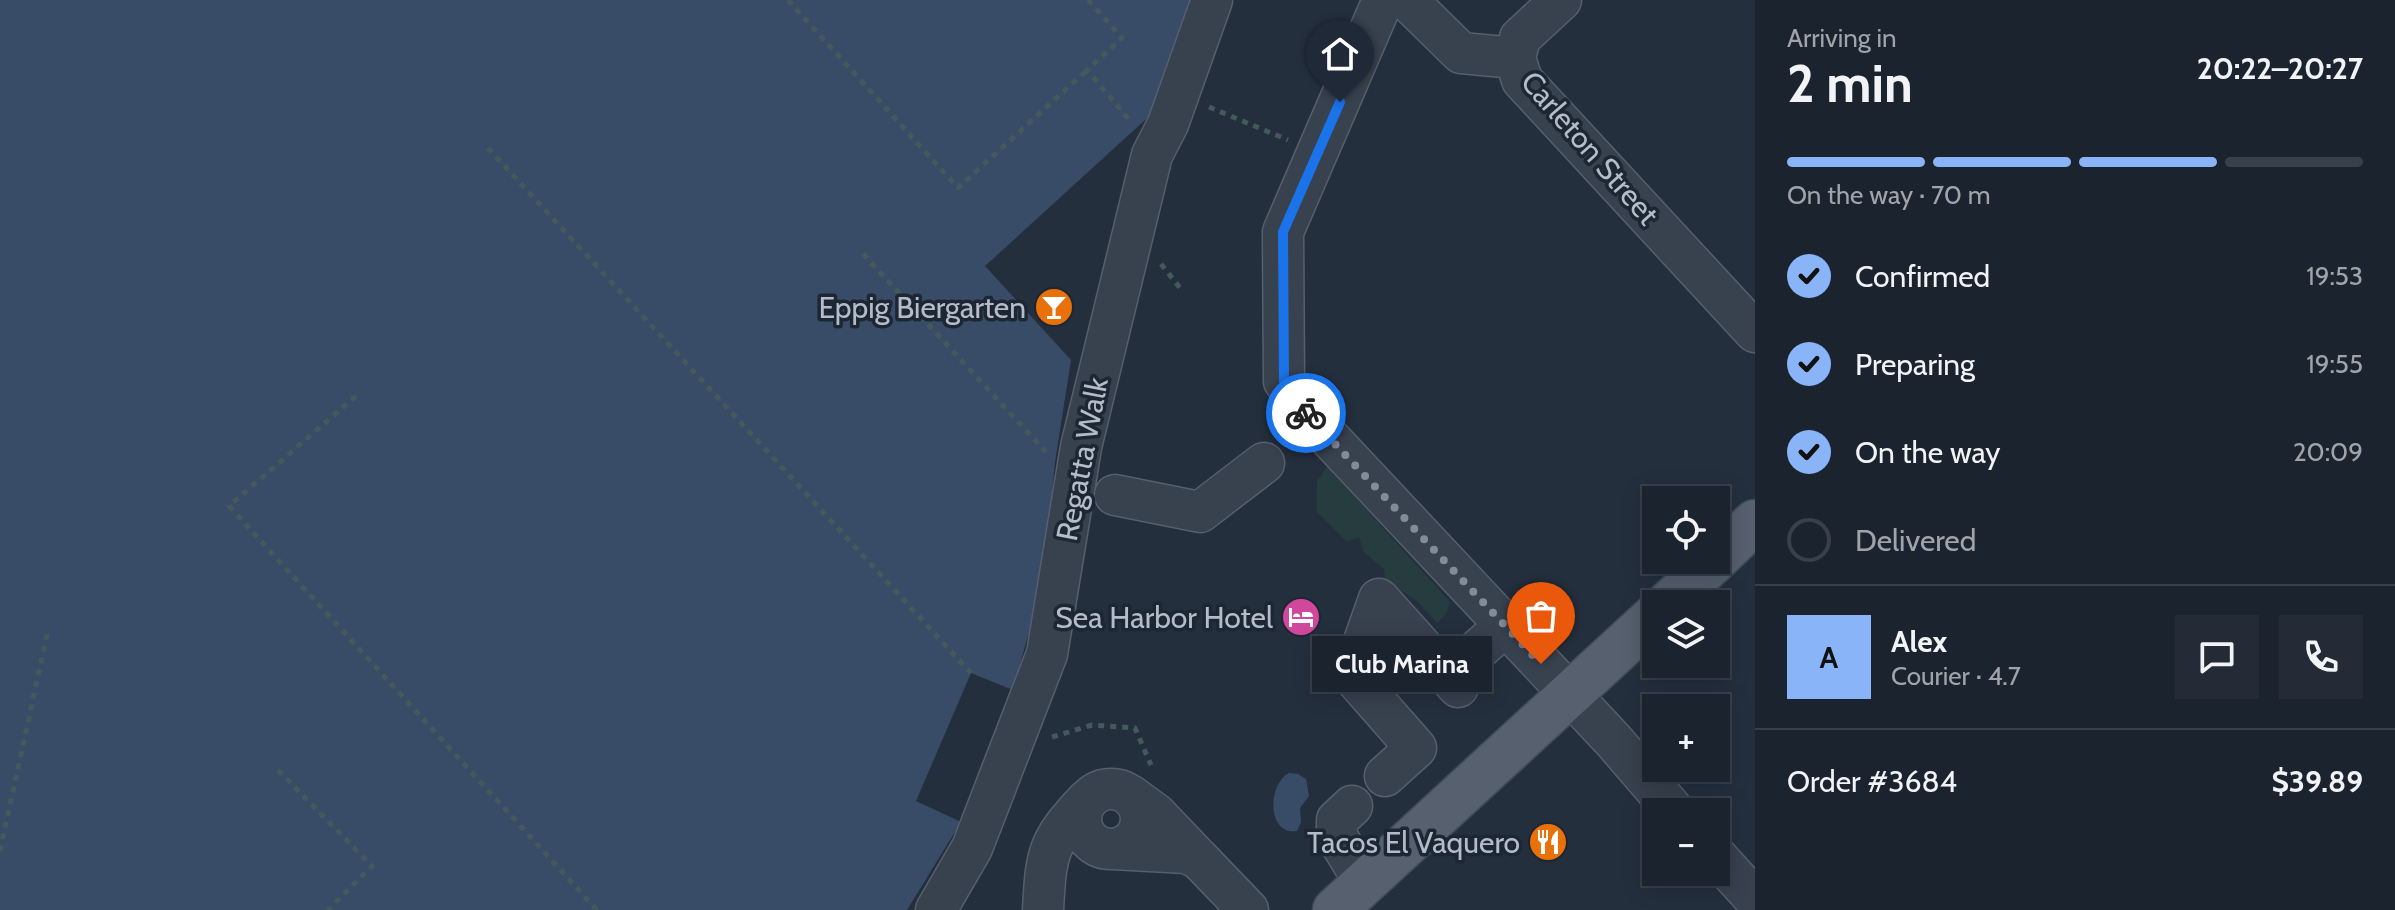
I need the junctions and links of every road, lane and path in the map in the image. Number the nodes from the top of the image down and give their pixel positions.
1 (788, 0) edge
2 (1088, 0) edge
3 (1212, 0) edge
4 (1383, 0) edge
5 (1407, 0) edge
6 (1561, 0) edge
7 (1515, 58) junction
8 (1087, 70) junction
9 (1178, 94) junction
10 (1136, 129) dead end
11 (488, 148) dead end
12 (1318, 152) junction
13 (863, 254) dead end
14 (1755, 332) edge
15 (356, 396) dead end
16 (1055, 462) dead end
17 (1264, 463) dead end
18 (1115, 495) dead end
19 (1755, 522) edge
20 (1730, 545) edge
21 (1699, 574) edge
22 (1683, 590) edge
23 (1505, 626) junction
24 (1642, 628) edge
25 (48, 630) dead end
26 (971, 673) dead end
27 (1570, 695) junction
28 (1022, 722) junction
29 (278, 770) dead end
30 (1385, 776) dead end
31 (1663, 798) edge
32 (1087, 800) junction
33 (1352, 806) dead end
34 (1145, 809) junction
35 (0, 851) edge
36 (1199, 859) junction
37 (1730, 871) edge
38 (1350, 897) edge
39 (1755, 899) edge
40 (328, 910) edge
41 (597, 910) edge
42 (936, 910) edge
43 (1043, 910) edge
44 (1248, 910) edge

1 - 8 path
2 - 8 path
3 - 9 street, Regatta Walk
4 - 12 street
5 - 7 street, Carleton Street
6 - 7 street
7 - 14 street, Carleton Street
8 - 10 path
9 - 12 path
9 - 28 street, Regatta Walk
11 - 26 path
12 - 23 street
13 - 16 path
15 - 41 path
17 - 18 street
19 - 20 main road
21 - 22 main road
23 - 27 street
23 - 30 street
24 - 27 main road
25 - 35 path
27 - 31 street
27 - 38 main road
28 - 34 path
28 - 42 street, Regatta Walk
29 - 40 path
32 - 34 street
32 - 34 street
32 - 43 street
33 - 38 street
34 - 36 street
34 - 36 street
36 - 44 street
37 - 39 street

